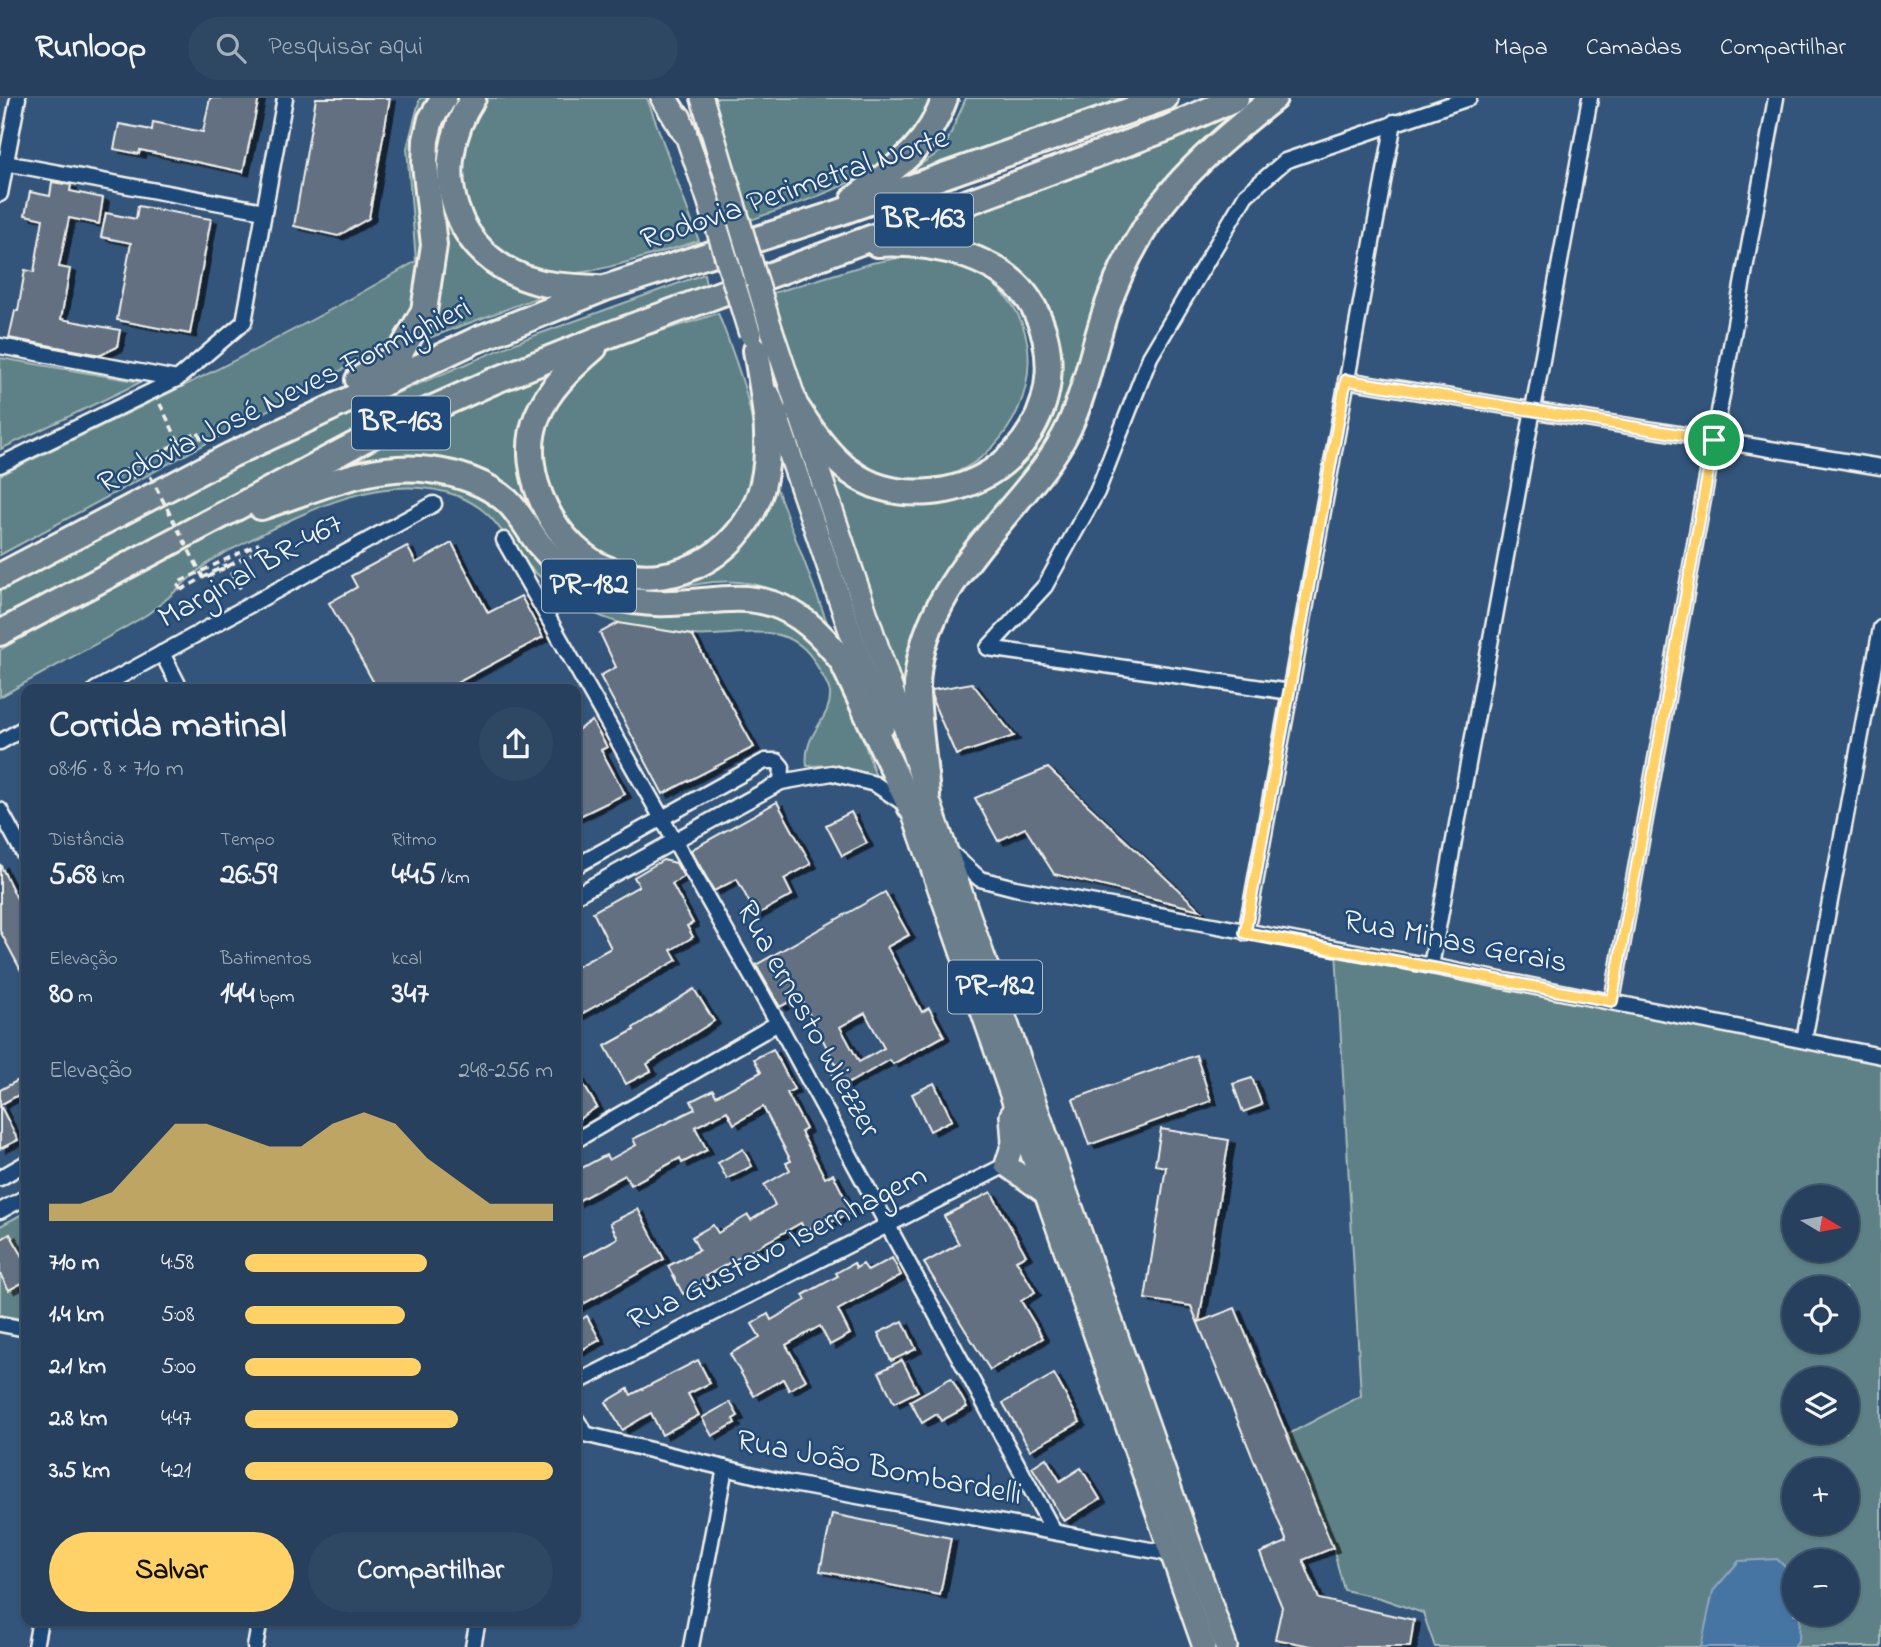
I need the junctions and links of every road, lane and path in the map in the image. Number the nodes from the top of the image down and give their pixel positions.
1 (18, 98) edge
2 (285, 98) edge
3 (444, 98) edge
4 (473, 98) edge
5 (664, 98) edge
6 (674, 98) edge
7 (702, 98) edge
8 (945, 98) edge
9 (1165, 98) edge
10 (1236, 98) edge
11 (1275, 98) edge
12 (1469, 98) edge
13 (1590, 98) edge
14 (1776, 98) edge
15 (1394, 122) junction
16 (684, 131) junction
17 (3, 162) edge
18 (0, 194) edge
19 (264, 211) junction
20 (835, 214) junction
21 (845, 248) junction
22 (605, 288) junction
23 (609, 335) junction
24 (753, 342) junction
25 (0, 346) edge
26 (177, 379) junction
27 (1346, 380) junction
28 (153, 390) junction
29 (797, 408) junction
30 (1532, 411) junction
31 (1714, 440) junction
32 (231, 455) junction
33 (0, 465) edge
34 (1881, 467) edge
35 (435, 504) dead end
36 (200, 525) junction
37 (504, 540) dead end
38 (0, 576) edge
39 (251, 604) junction
40 (1881, 628) edge
41 (0, 633) edge
42 (162, 653) junction
43 (106, 684) edge
44 (178, 684) edge
45 (1290, 692) junction
46 (21, 730) edge
47 (0, 742) edge
48 (781, 782) junction
49 (919, 802) junction
50 (0, 810) edge
51 (663, 818) junction
52 (676, 840) junction
53 (946, 848) junction
54 (21, 849) edge
55 (581, 863) edge
56 (581, 892) edge
57 (1245, 933) junction
58 (1430, 966) junction
59 (1612, 1001) junction
60 (778, 1023) junction
61 (1804, 1040) junction
62 (1881, 1056) edge
63 (1009, 1084) junction
64 (581, 1137) edge
65 (21, 1166) edge
66 (1006, 1166) junction
67 (0, 1178) edge
68 (1047, 1195) junction
69 (21, 1200) edge
70 (0, 1211) edge
71 (888, 1225) junction
72 (0, 1324) edge
73 (21, 1328) edge
74 (581, 1380) edge
75 (581, 1433) edge
76 (725, 1468) junction
77 (1053, 1530) junction
78 (1172, 1554) junction
79 (39, 1626) edge
80 (259, 1626) edge
81 (477, 1626) edge
82 (35, 1647) edge
83 (255, 1647) edge
84 (473, 1647) edge
85 (691, 1647) edge
86 (1204, 1647) edge
87 (1226, 1647) edge

1 - 17 street
2 - 19 street
3 - 32 highway
4 - 22 highway
5 - 16 highway
6 - 16 main road
7 - 29 main road, PR-182, bridge
8 - 20 highway
9 - 20 highway, Rodovia Perimetral Norte / BR-163
10 - 21 highway, BR-163
11 - 49 highway
12 - 15 street
13 - 30 street
14 - 31 street
15 - 27 street
15 - 45 street
16 - 24 main road, bridge
17 - 18 street
17 - 19 street
19 - 26 street
20 - 22 highway, Rodovia Perimetral Norte / BR-163
21 - 23 highway, BR-163
21 - 29 highway
22 - 32 highway, Rodovia José Neves Formighieri / BR-163
23 - 24 highway
23 - 36 highway, BR-163
24 - 49 main road
25 - 26 street
26 - 28 street
27 - 30 street
27 - 45 street
28 - 33 street
28 - 39 path, bridge
29 - 49 main road, PR-182
30 - 31 street
30 - 58 street
31 - 34 street
31 - 59 street
32 - 38 highway, Rodovia José Neves Formighieri / BR-163
35 - 39 street, Marginal BR-467
36 - 41 highway, BR-163
36 - 49 highway, PR-182
37 - 51 street, Rua ernesto Wiezzer
39 - 42 street, Marginal BR-467
40 - 61 street
42 - 43 street, Marginal BR-467
42 - 44 street
45 - 57 street
46 - 47 street
48 - 49 street
48 - 51 street
48 - 52 street
49 - 53 main road, PR-182
49 - 63 main road, PR-182
50 - 54 street
51 - 52 street, Rua ernesto Wiezzer
51 - 55 street
52 - 56 street
52 - 60 street, Rua ernesto Wiezzer
53 - 57 street, Rua Minas Gerais
53 - 87 main road, PR-182
57 - 58 street, Rua Minas Gerais
58 - 59 street, Rua Minas Gerais
59 - 61 street, Rua Minas Gerais
60 - 64 street
60 - 71 street, Rua ernesto Wiezzer
61 - 62 street, Rua Minas Gerais
63 - 66 main road
63 - 68 main road, PR-182
65 - 67 street
66 - 68 main road
66 - 71 street, Rua Gustavo Isernhagem
68 - 78 main road, PR-182
69 - 70 street
71 - 74 street, Rua Gustavo Isernhagem
71 - 77 street, Rua ernesto Wiezzer
72 - 73 street
75 - 76 street, Rua João Bombardelli
76 - 77 street, Rua João Bombardelli
76 - 85 street
77 - 78 street, Rua João Bombardelli
78 - 86 main road, PR-182
79 - 82 street
80 - 83 street
81 - 84 street

